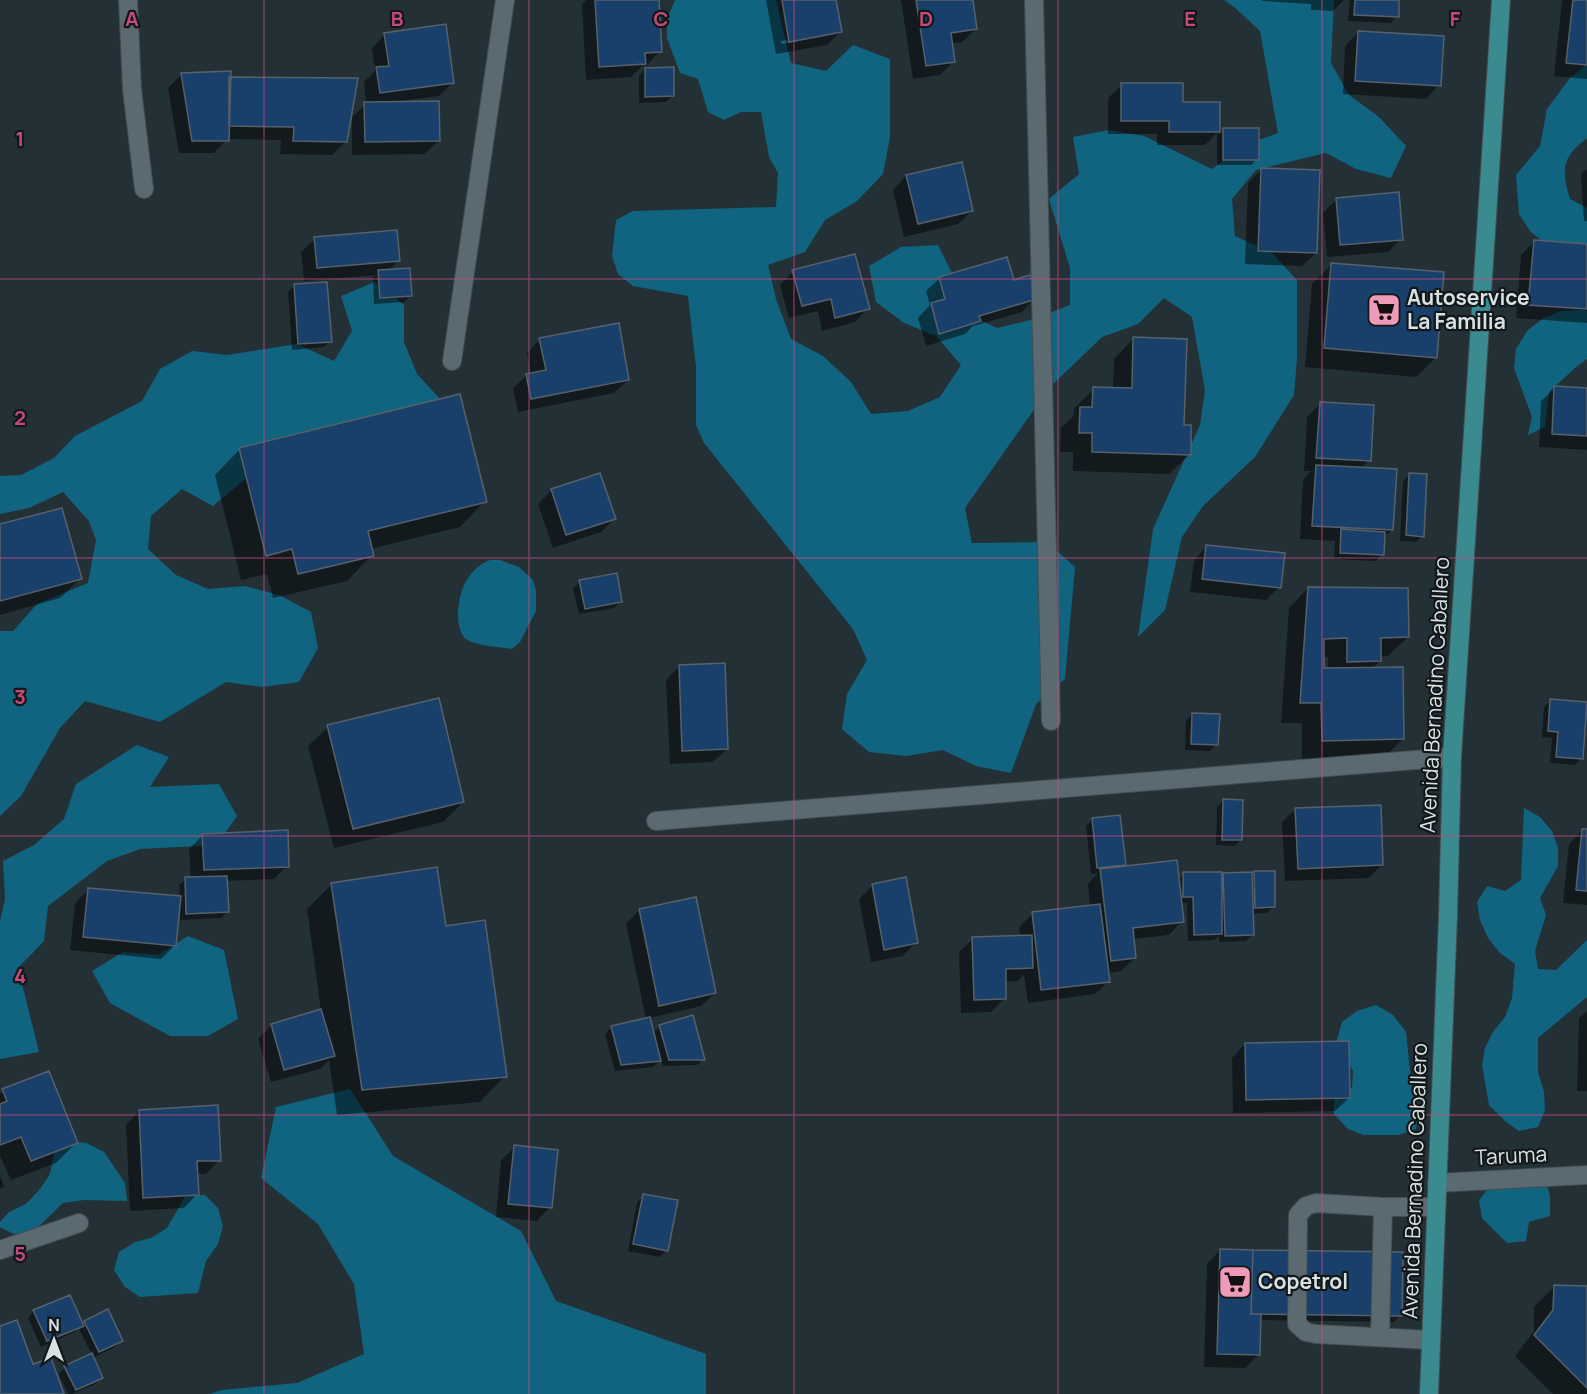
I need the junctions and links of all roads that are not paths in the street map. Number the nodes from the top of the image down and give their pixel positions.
1 (128, 0) edge
2 (505, 0) edge
3 (1034, 0) edge
4 (1501, 0) edge
5 (144, 189) dead end
6 (452, 360) dead end
7 (1051, 721) dead end
8 (1452, 757) junction
9 (656, 821) dead end
10 (1587, 1174) edge
11 (1437, 1183) junction
12 (1383, 1207) junction
13 (1436, 1207) junction
14 (79, 1223) dead end
15 (0, 1250) edge
16 (1380, 1337) junction
17 (1431, 1340) junction
18 (1429, 1394) edge

1 - 5 street
2 - 6 street
3 - 7 street
4 - 8 main road, Avenida Bernadino Caballero
8 - 9 street
8 - 11 main road, Avenida Bernadino Caballero
10 - 11 street, Taruma
11 - 13 main road, Avenida Bernadino Caballero
12 - 13 street
12 - 16 street
12 - 16 street
13 - 17 main road, Avenida Bernadino Caballero
14 - 15 street
16 - 17 street
17 - 18 main road, Avenida Bernadino Caballero

